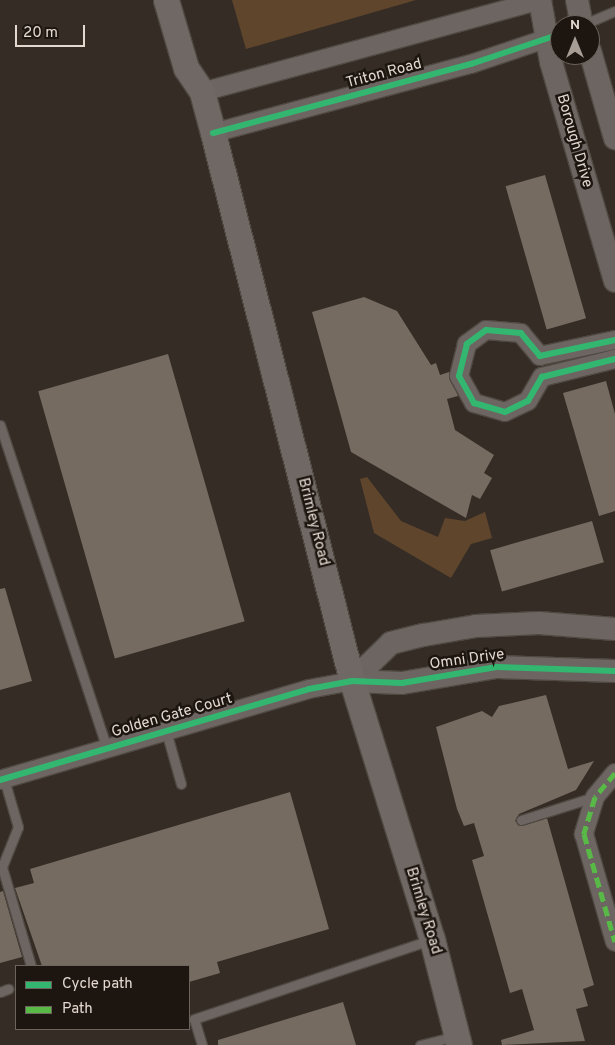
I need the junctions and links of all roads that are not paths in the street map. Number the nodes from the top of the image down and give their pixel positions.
1 (166, 0) edge
2 (540, 0) edge
3 (577, 0) edge
4 (615, 11) edge
5 (580, 15) edge
6 (600, 17) edge
7 (550, 28) edge
8 (550, 38) edge
9 (560, 65) edge
10 (594, 65) edge
11 (202, 92) junction
12 (213, 133) junction
13 (615, 138) edge
14 (615, 280) edge
15 (615, 340) edge
16 (615, 359) edge
17 (0, 425) edge
18 (615, 629) edge
19 (615, 671) edge
20 (352, 682) junction
21 (166, 731) junction
22 (106, 749) junction
23 (615, 773) edge
24 (2, 780) edge
25 (180, 784) dead end
26 (595, 797) junction
27 (521, 820) dead end
28 (432, 939) junction
29 (615, 942) edge
30 (31, 965) edge
31 (458, 1040) edge
32 (202, 1045) edge
33 (420, 1045) edge

1 - 11 main road, Brimley Road
2 - 7 street, Borough Drive
2 - 11 street, Triton Road
3 - 5 street
4 - 6 lane
8 - 12 street, Triton Road
9 - 14 street, Borough Drive
10 - 13 street
11 - 12 main road, Brimley Road
12 - 20 main road, Brimley Road
15 - 16 street
17 - 22 lane
18 - 20 street, Omni Drive
19 - 20 street, Omni Drive
20 - 21 street, Golden Gate Court
20 - 28 main road, Brimley Road
21 - 22 street, Golden Gate Court
21 - 25 lane
22 - 24 street, Golden Gate Court
23 - 26 street
24 - 30 lane
26 - 27 lane
26 - 29 street
28 - 31 main road, Brimley Road
28 - 32 lane
31 - 33 lane

